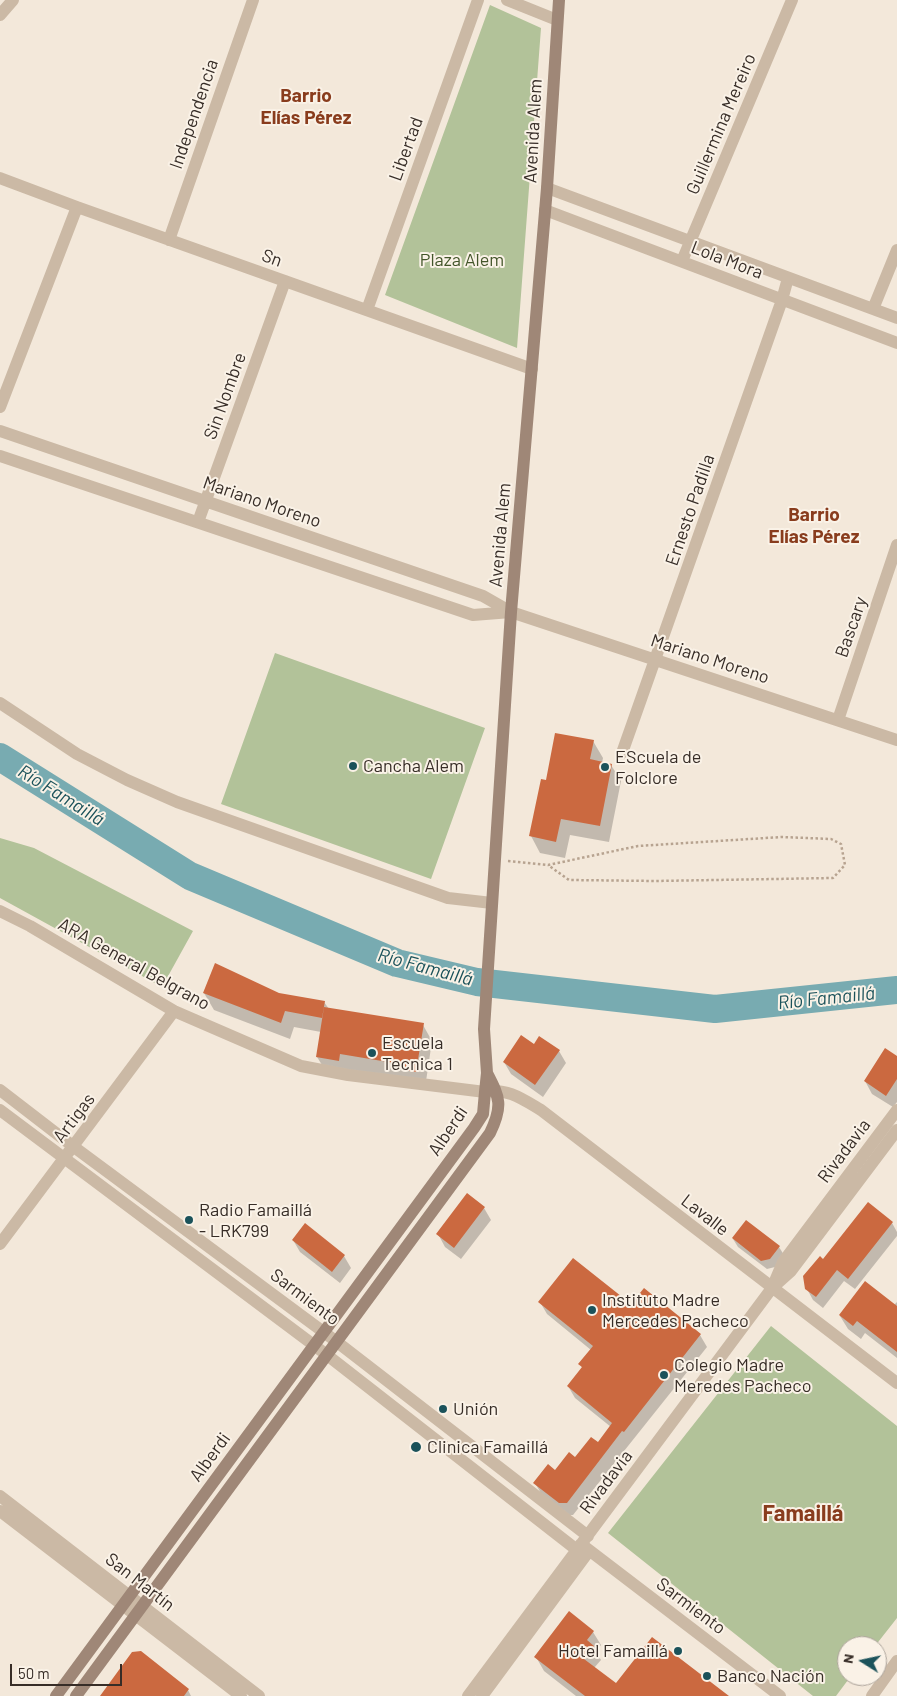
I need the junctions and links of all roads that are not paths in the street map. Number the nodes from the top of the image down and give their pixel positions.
1 (13, 0) edge
2 (252, 0) edge
3 (478, 0) edge
4 (507, 0) edge
5 (559, 0) edge
6 (792, 0) edge
7 (0, 15) edge
8 (557, 20) junction
9 (0, 178) edge
10 (547, 188) junction
11 (76, 207) junction
12 (545, 210) junction
13 (169, 240) junction
14 (691, 242) junction
15 (897, 250) edge
16 (682, 261) junction
17 (788, 278) junction
18 (285, 281) junction
19 (782, 300) junction
20 (873, 309) junction
21 (367, 310) junction
22 (897, 318) edge
23 (897, 343) edge
24 (532, 369) junction
25 (0, 407) edge
26 (0, 431) edge
27 (0, 456) edge
28 (205, 501) junction
29 (198, 522) junction
30 (897, 545) edge
31 (511, 612) junction
32 (656, 659) junction
33 (0, 703) edge
34 (838, 720) junction
35 (897, 740) edge
36 (622, 753) dead end
37 (491, 909) junction
38 (0, 911) edge
39 (174, 1011) junction
40 (486, 1072) joint
41 (0, 1090) edge
42 (490, 1091) junction
43 (0, 1110) edge
44 (897, 1110) edge
45 (897, 1130) edge
46 (74, 1147) junction
47 (65, 1159) junction
48 (0, 1244) edge
49 (772, 1288) junction
50 (324, 1333) junction
51 (337, 1342) junction
52 (314, 1345) junction
53 (327, 1355) junction
54 (897, 1383) edge
55 (0, 1496) edge
56 (0, 1511) edge
57 (584, 1545) junction
58 (126, 1601) junction
59 (139, 1611) junction
60 (897, 1662) edge
61 (56, 1696) edge
62 (76, 1696) edge
63 (241, 1696) edge
64 (259, 1696) edge
65 (468, 1696) edge
66 (482, 1696) edge
67 (780, 1696) edge
68 (872, 1696) edge

1 - 7 street
2 - 13 street, Independencia
3 - 21 street, Libertad
4 - 8 street
5 - 8 street, Avenida Alem
6 - 14 street, Guillermina Mereiro
8 - 10 street, Avenida Alem
9 - 11 street, Sn
10 - 12 street, Avenida Alem
10 - 14 street, Lola Mora
11 - 13 street, Sn
11 - 25 street
12 - 16 street, Lola Mora
12 - 24 street, Avenida Alem
13 - 18 street, Sn
14 - 16 street, Guillermina Mereiro
14 - 17 street, Lola Mora
15 - 20 street
16 - 19 street, Lola Mora
17 - 19 street, Ernesto Padilla
17 - 20 street, Lola Mora
18 - 21 street, Sn
18 - 28 street, Sin Nombre
19 - 23 street, Lola Mora
19 - 32 street, Ernesto Padilla
20 - 22 street, Lola Mora
21 - 24 street, Sn
24 - 31 street, Avenida Alem
26 - 28 street, Mariano Moreno
27 - 29 street, Mariano Moreno
28 - 29 street, Sin Nombre
28 - 31 street, Mariano Moreno
29 - 31 street, Mariano Moreno
30 - 34 street, Bascary
31 - 32 street, Mariano Moreno
31 - 37 street, Avenida Alem
32 - 34 street, Mariano Moreno
32 - 36 street, Ernesto Padilla
33 - 37 street
34 - 35 street, Mariano Moreno
37 - 40 street, Avenida Alem
38 - 39 street, ARA General Belgrano
39 - 42 street, ARA General Belgrano
39 - 46 street, Artigas
40 - 42 street, Alberdi
41 - 46 street, Sarmiento
42 - 49 street, Lavalle
42 - 50 street, Alberdi
42 - 51 street, Alberdi
43 - 47 street, Sarmiento
44 - 49 street, Rivadavia
45 - 49 street, Rivadavia
46 - 47 street, Artigas
46 - 50 street, Sarmiento
47 - 48 street, Artigas
47 - 52 street, Sarmiento
49 - 54 street, Lavalle
49 - 57 street, Rivadavia
50 - 51 street, Sarmiento
50 - 52 street, Alberdi
51 - 53 street, Alberdi
51 - 57 street, Sarmiento
52 - 53 street, Sarmiento
52 - 58 street, Alberdi
53 - 57 street, Sarmiento
53 - 59 street, Alberdi
55 - 58 street, San Martín
56 - 58 street, San Martín
57 - 65 street, Rivadavia
57 - 66 street, Rivadavia
57 - 67 street, Sarmiento
58 - 59 street, San Martín
58 - 61 street, Alberdi
59 - 62 street, Alberdi
59 - 63 street, San Martín
59 - 64 street, San Martín
60 - 68 street

